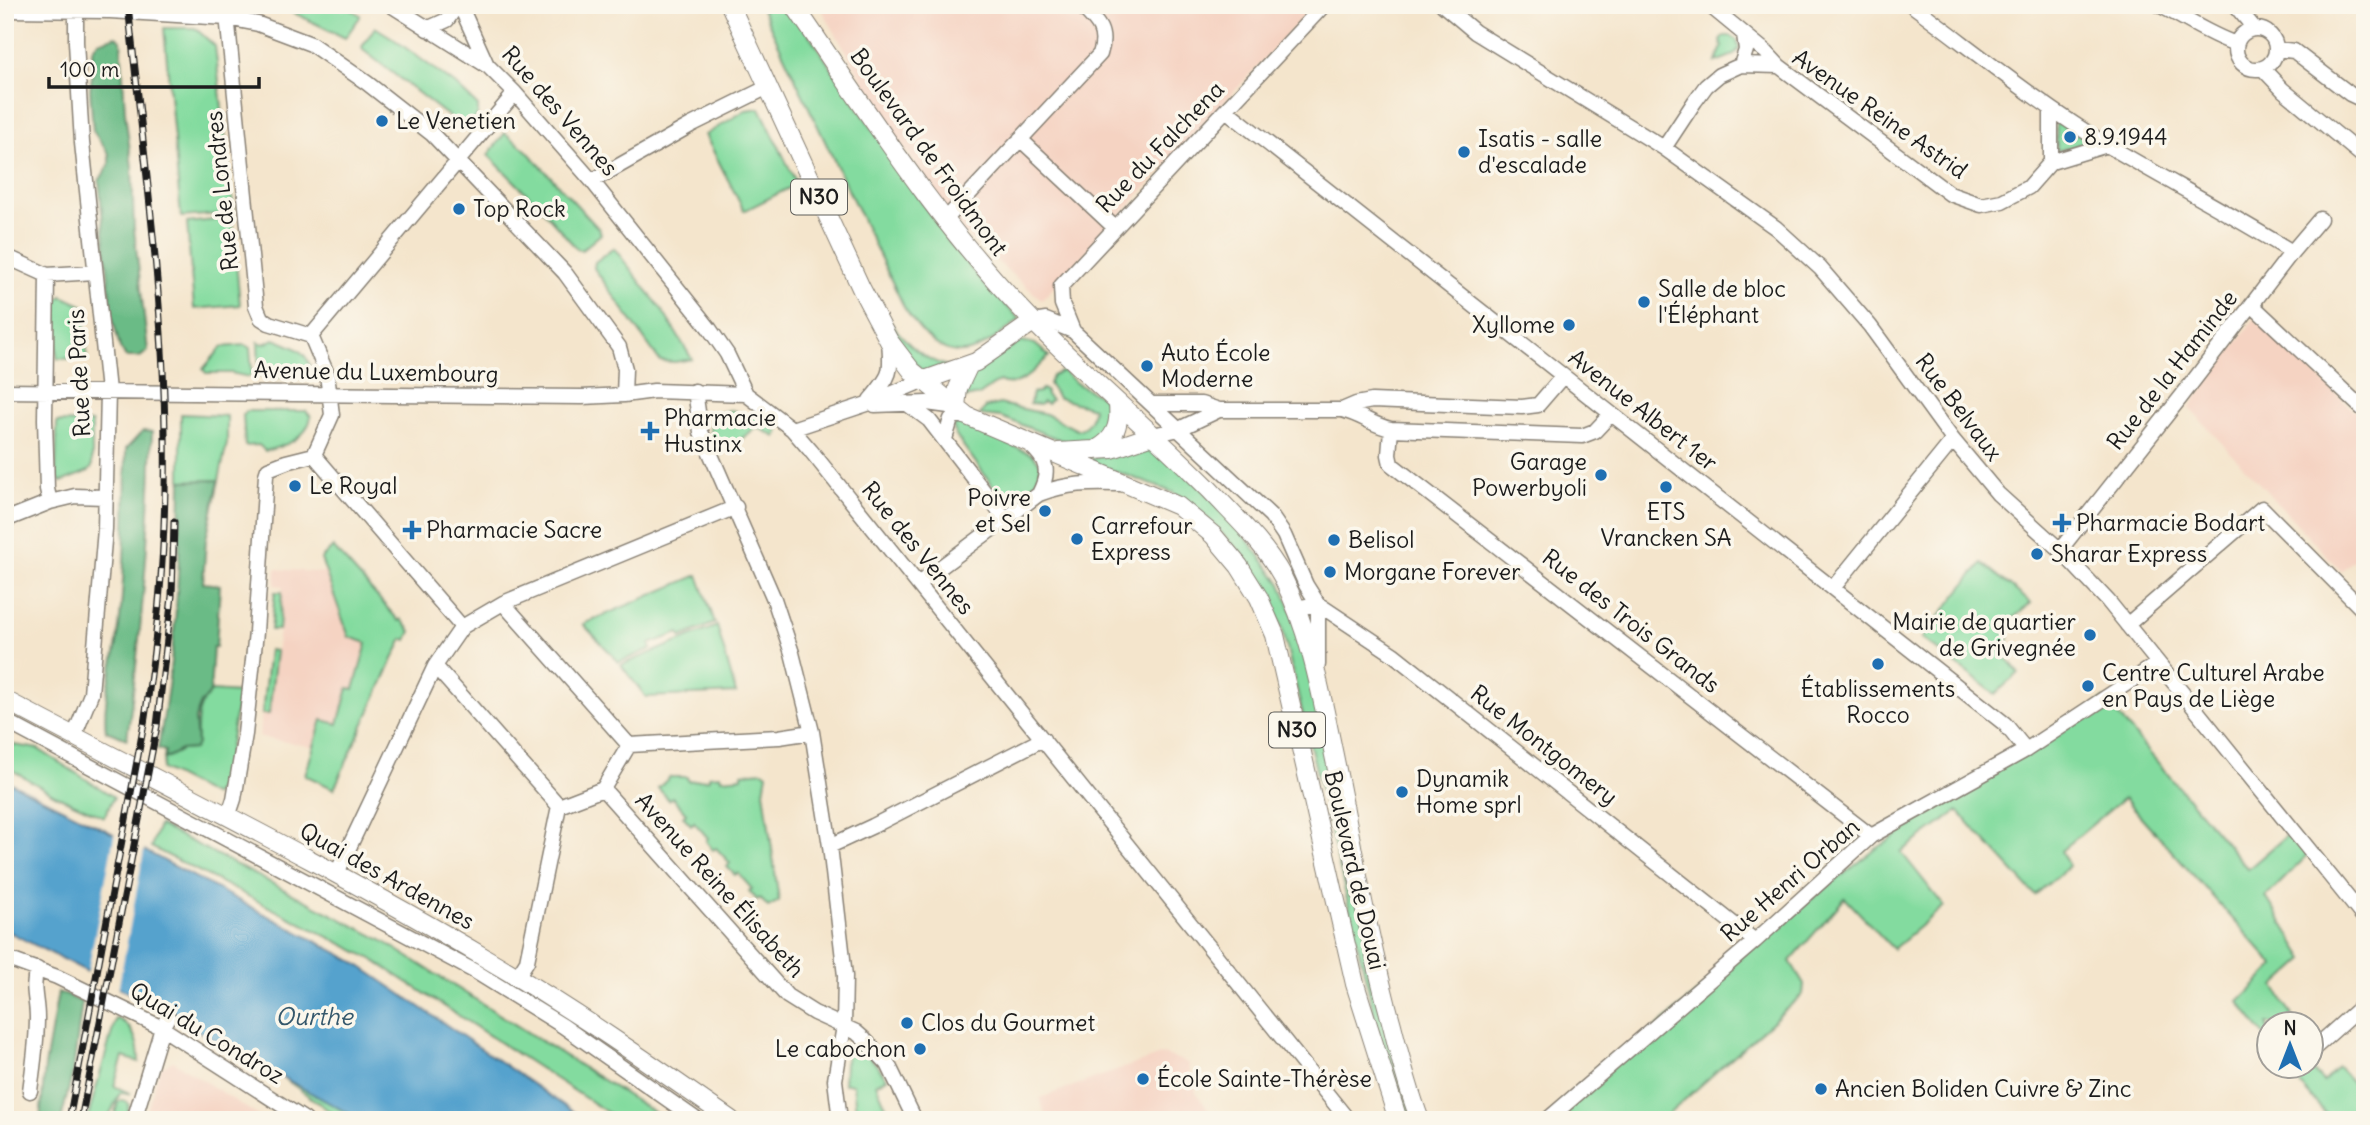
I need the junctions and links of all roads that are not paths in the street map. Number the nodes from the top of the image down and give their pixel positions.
1 (391, 5) edge
2 (458, 5) edge
3 (730, 5) edge
4 (794, 5) edge
5 (1080, 5) edge
6 (1324, 5) edge
7 (1443, 5) edge
8 (1709, 5) edge
9 (1912, 5) edge
10 (2159, 5) edge
11 (2235, 5) edge
12 (76, 8) edge
13 (5, 9) edge
14 (226, 12) edge
15 (2254, 28) junction
16 (426, 29) junction
17 (1744, 34) junction
18 (2236, 44) junction
19 (2277, 49) junction
20 (487, 65) junction
21 (1741, 65) junction
22 (1779, 66) junction
23 (2263, 69) junction
24 (768, 87) junction
25 (515, 93) junction
26 (2365, 102) edge
27 (2051, 109) junction
28 (1227, 111) junction
29 (1020, 139) junction
30 (2107, 145) junction
31 (1664, 148) junction
32 (2365, 158) edge
33 (459, 161) junction
34 (2051, 162) junction
35 (592, 181) junction
36 (2320, 219) dead end
37 (944, 221) junction
38 (1114, 227) junction
39 (2292, 251) junction
40 (5, 256) edge
41 (95, 272) junction
42 (47, 275) junction
43 (2252, 305) junction
44 (1033, 322) junction
45 (1073, 331) junction
46 (311, 336) junction
47 (889, 341) junction
48 (969, 365) junction
49 (1563, 376) junction
50 (922, 381) junction
51 (5, 391) edge
52 (45, 391) junction
53 (108, 391) junction
54 (695, 391) junction
55 (330, 394) junction
56 (746, 394) junction
57 (624, 395) junction
58 (906, 403) junction
59 (867, 404) junction
60 (1153, 404) junction
61 (1118, 405) junction
62 (1219, 410) junction
63 (1342, 410) junction
64 (961, 411) junction
65 (2365, 411) edge
66 (1611, 414) junction
67 (792, 429) junction
68 (1179, 429) junction
69 (1391, 429) junction
70 (1153, 435) junction
71 (945, 439) junction
72 (1952, 440) junction
73 (1027, 442) junction
74 (1048, 451) junction
75 (1094, 451) junction
76 (314, 455) junction
77 (1130, 485) junction
78 (1039, 494) junction
79 (104, 497) junction
80 (50, 502) junction
81 (736, 507) junction
82 (5, 520) edge
83 (1006, 520) junction
84 (2060, 550) junction
85 (918, 584) junction
86 (1833, 588) junction
87 (503, 603) junction
88 (1318, 604) junction
89 (1296, 608) junction
90 (2365, 612) edge
91 (2127, 625) junction
92 (462, 627) junction
93 (2158, 663) junction
94 (435, 666) junction
95 (1318, 677) junction
96 (5, 700) edge
97 (5, 721) edge
98 (812, 732) junction
99 (74, 736) junction
100 (1042, 739) junction
101 (629, 745) junction
102 (2026, 750) junction
103 (603, 789) junction
104 (559, 806) junction
105 (229, 817) junction
106 (1871, 836) junction
107 (830, 846) junction
108 (336, 875) junction
109 (2365, 919) edge
110 (1755, 941) junction
111 (5, 958) edge
112 (37, 968) junction
113 (517, 977) junction
114 (2365, 1003) edge
115 (165, 1022) junction
116 (844, 1026) junction
117 (2324, 1040) edge
118 (30, 1091) dead end
119 (1341, 1117) edge
120 (134, 1120) edge
121 (305, 1120) edge
122 (697, 1120) edge
123 (731, 1120) edge
124 (840, 1120) edge
125 (915, 1120) edge
126 (1398, 1120) edge
127 (1420, 1120) edge
128 (1547, 1120) edge

1 - 16 street
2 - 16 street
2 - 20 street, Rue des Vennes
3 - 24 main road, N30
4 - 37 main road, Boulevard de Froidmont / N30
5 - 29 street
6 - 28 street, Rue du Falchena
7 - 31 street, Rue Belvaux
8 - 17 street
9 - 27 street
10 - 18 street
11 - 15 street
12 - 13 street
12 - 14 street
12 - 41 street, Rue de Paris
14 - 33 street
14 - 46 street, Rue de Londres
15 - 18 street
15 - 19 street
16 - 20 street
17 - 21 street
17 - 22 street
18 - 23 street
19 - 23 street
19 - 26 street
20 - 25 street, Rue des Vennes
21 - 22 street, Avenue Reine Astrid
21 - 31 street
22 - 34 street, Avenue Reine Astrid
23 - 32 street
24 - 35 street
24 - 47 main road, N30
25 - 33 street
25 - 35 street, Rue des Vennes
27 - 30 street
27 - 34 street
28 - 38 street, Rue du Falchena
28 - 49 street, Avenue Albert 1er
29 - 37 street
29 - 38 street
30 - 34 street
30 - 39 street
31 - 72 street, Rue Belvaux
33 - 46 street
33 - 57 street
35 - 56 street, Rue des Vennes
36 - 39 street, Rue de la Haminde
37 - 44 main road, Boulevard de Froidmont / N30
38 - 45 street, Rue du Falchena
39 - 43 street, Rue de la Haminde
40 - 42 street
41 - 42 street
41 - 53 street, Rue de Paris
42 - 52 street
43 - 65 street
43 - 84 street, Rue de la Haminde
44 - 45 street
44 - 48 main road
44 - 61 main road, Boulevard de Douai / N30
45 - 60 street, Boulevard de Douai
46 - 55 street
47 - 50 main road, N30
47 - 59 street
48 - 50 main road
48 - 64 main road
49 - 63 street
49 - 66 street, Avenue Albert 1er
50 - 59 street
50 - 64 main road, Boulevard de Douai / N30
51 - 52 street, Avenue du Luxembourg
52 - 53 street, Avenue du Luxembourg
52 - 80 street
53 - 55 street, Avenue du Luxembourg
53 - 79 street, Rue de Paris
54 - 56 street, Avenue du Luxembourg
54 - 57 street, Avenue du Luxembourg
54 - 81 street
55 - 57 street, Avenue du Luxembourg
55 - 76 street
56 - 67 street, Rue des Vennes
58 - 59 street
58 - 64 street
58 - 71 street
59 - 67 street
60 - 62 street
60 - 68 street, Boulevard de Douai
61 - 70 main road, Boulevard de Douai / N30
61 - 75 main road
62 - 63 street
62 - 68 street
63 - 69 street
64 - 71 street
64 - 73 main road, Boulevard de Douai / N30
66 - 69 street
66 - 86 street, Avenue Albert 1er
67 - 85 street, Rue des Vennes
68 - 70 street
68 - 88 street, Boulevard de Douai
69 - 106 street, Rue des Trois Grands
70 - 75 main road
70 - 89 main road, Boulevard de Douai / N30
71 - 83 street
72 - 84 street, Rue Belvaux
72 - 86 street
73 - 74 main road, Boulevard de Douai / N30
73 - 78 street
74 - 75 main road
74 - 77 main road, Boulevard de Douai / N30
76 - 92 street
76 - 105 street
77 - 78 street, Boulevard de Douai
77 - 126 main road, Boulevard de Douai / N30
78 - 83 street
79 - 80 street
79 - 99 street, Rue de Paris
80 - 82 street
81 - 87 street
81 - 98 street
83 - 85 street
84 - 91 street, Rue Belvaux
85 - 100 street, Rue des Vennes
86 - 102 street, Avenue Albert 1er
87 - 92 street
87 - 101 street
88 - 89 street
88 - 95 street, Boulevard de Douai
88 - 110 street, Rue Montgomery
89 - 95 main road, Boulevard de Douai / N30
90 - 91 street
91 - 93 street, Rue Belvaux
92 - 94 street
93 - 102 street, Rue Henri Orban
93 - 109 street, Rue Belvaux
94 - 104 street
94 - 108 street
95 - 127 main road, Boulevard de Douai / N30
96 - 99 main road, Quai des Ardennes
97 - 122 street, Quai des Ardennes
98 - 101 street
98 - 107 street
99 - 105 main road, Quai des Ardennes
100 - 107 street
100 - 119 street, Rue des Vennes
101 - 103 street, Avenue Reine Élisabeth
102 - 106 street, Rue Henri Orban
103 - 104 street, Avenue Reine Élisabeth
103 - 116 street, Avenue Reine Élisabeth
104 - 113 street
105 - 108 main road, Quai des Ardennes
106 - 110 street, Rue Henri Orban
107 - 116 street
108 - 113 main road, Quai des Ardennes
110 - 128 street, Rue Henri Orban
111 - 112 street, Quai du Condroz
112 - 115 street, Quai du Condroz
112 - 118 street
113 - 123 main road, Quai des Ardennes
114 - 117 street
115 - 120 street
115 - 121 street, Quai du Condroz
116 - 124 street
116 - 125 street, Avenue Reine Élisabeth

